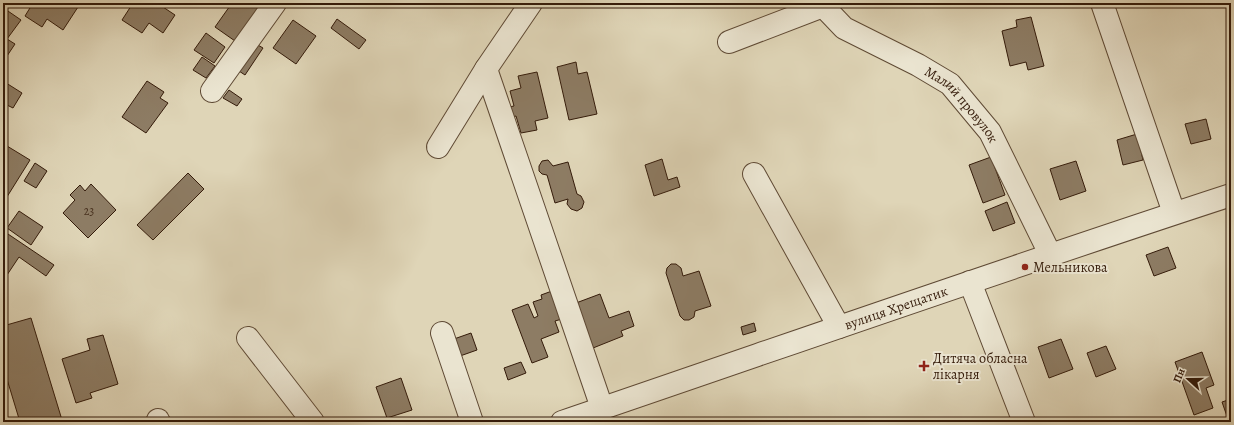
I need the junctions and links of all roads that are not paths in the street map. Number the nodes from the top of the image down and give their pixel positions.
1 (275, 3) edge
2 (531, 3) edge
3 (1102, 3) edge
4 (823, 4) edge
5 (729, 42) dead end
6 (486, 69) junction
7 (212, 92) dead end
8 (438, 148) dead end
9 (754, 174) dead end
10 (1231, 195) edge
11 (1174, 213) junction
12 (1050, 254) junction
13 (970, 282) junction
14 (839, 327) junction
15 (442, 333) dead end
16 (248, 338) dead end
17 (602, 408) junction
18 (313, 422) edge
19 (472, 422) edge
20 (562, 422) edge
21 (1024, 422) edge

1 - 7 street
2 - 6 street
3 - 11 street
4 - 5 street
4 - 12 street, Малий провулок
6 - 8 street
6 - 17 street
9 - 14 street
10 - 11 street, вулиця Хрещатик
11 - 12 street, вулиця Хрещатик
12 - 13 street, вулиця Хрещатик
13 - 14 street, вулиця Хрещатик
13 - 21 street
14 - 17 street, вулиця Хрещатик
15 - 19 street
16 - 18 street
17 - 20 street, вулиця Хрещатик

